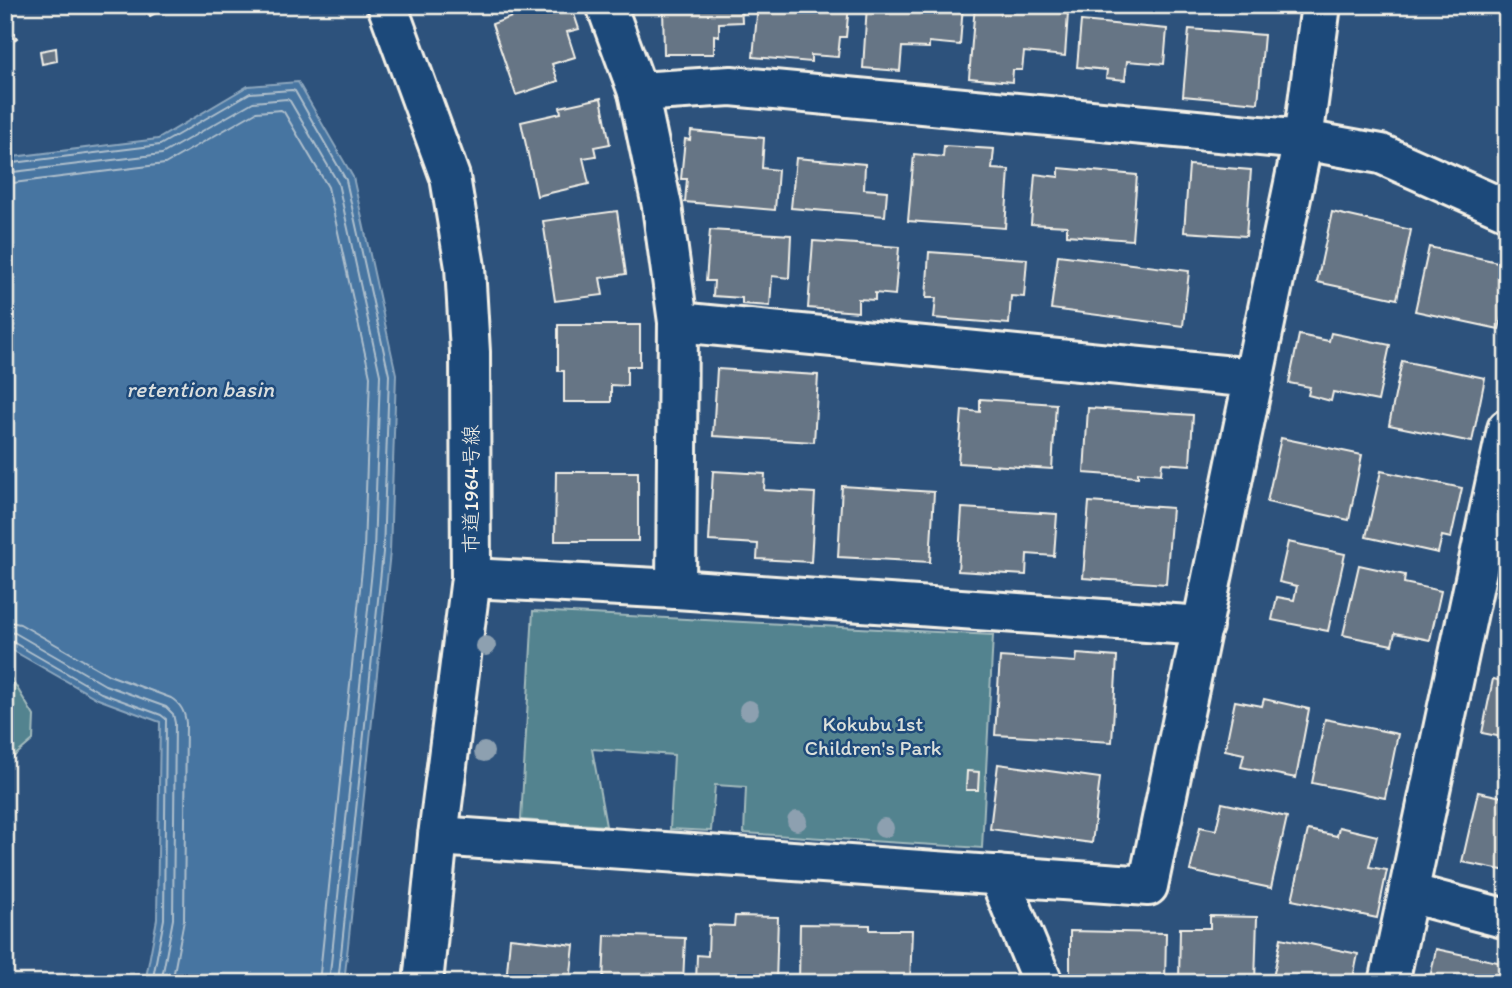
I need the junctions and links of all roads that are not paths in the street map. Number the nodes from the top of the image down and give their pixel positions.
1 (387, 5) edge
2 (606, 5) edge
3 (1321, 5) edge
4 (638, 92) junction
5 (1303, 140) junction
6 (1507, 210) edge
7 (678, 322) junction
8 (1254, 378) junction
9 (1507, 429) edge
10 (471, 578) junction
11 (676, 589) junction
12 (1203, 626) junction
13 (438, 836) junction
14 (998, 874) junction
15 (1409, 893) junction
16 (1507, 919) edge
17 (423, 983) edge
18 (1043, 983) edge
19 (1389, 983) edge

1 - 10 street, 市道1964号線
2 - 4 street
3 - 5 street
4 - 5 street
4 - 7 street
5 - 6 street
5 - 8 street
7 - 8 street
7 - 11 street
8 - 12 street
9 - 15 street
10 - 11 street
10 - 13 street, 市道1964号線
11 - 12 street
12 - 14 street
13 - 14 street
13 - 17 street, 市道1964号線
14 - 18 street
15 - 16 street
15 - 19 street

